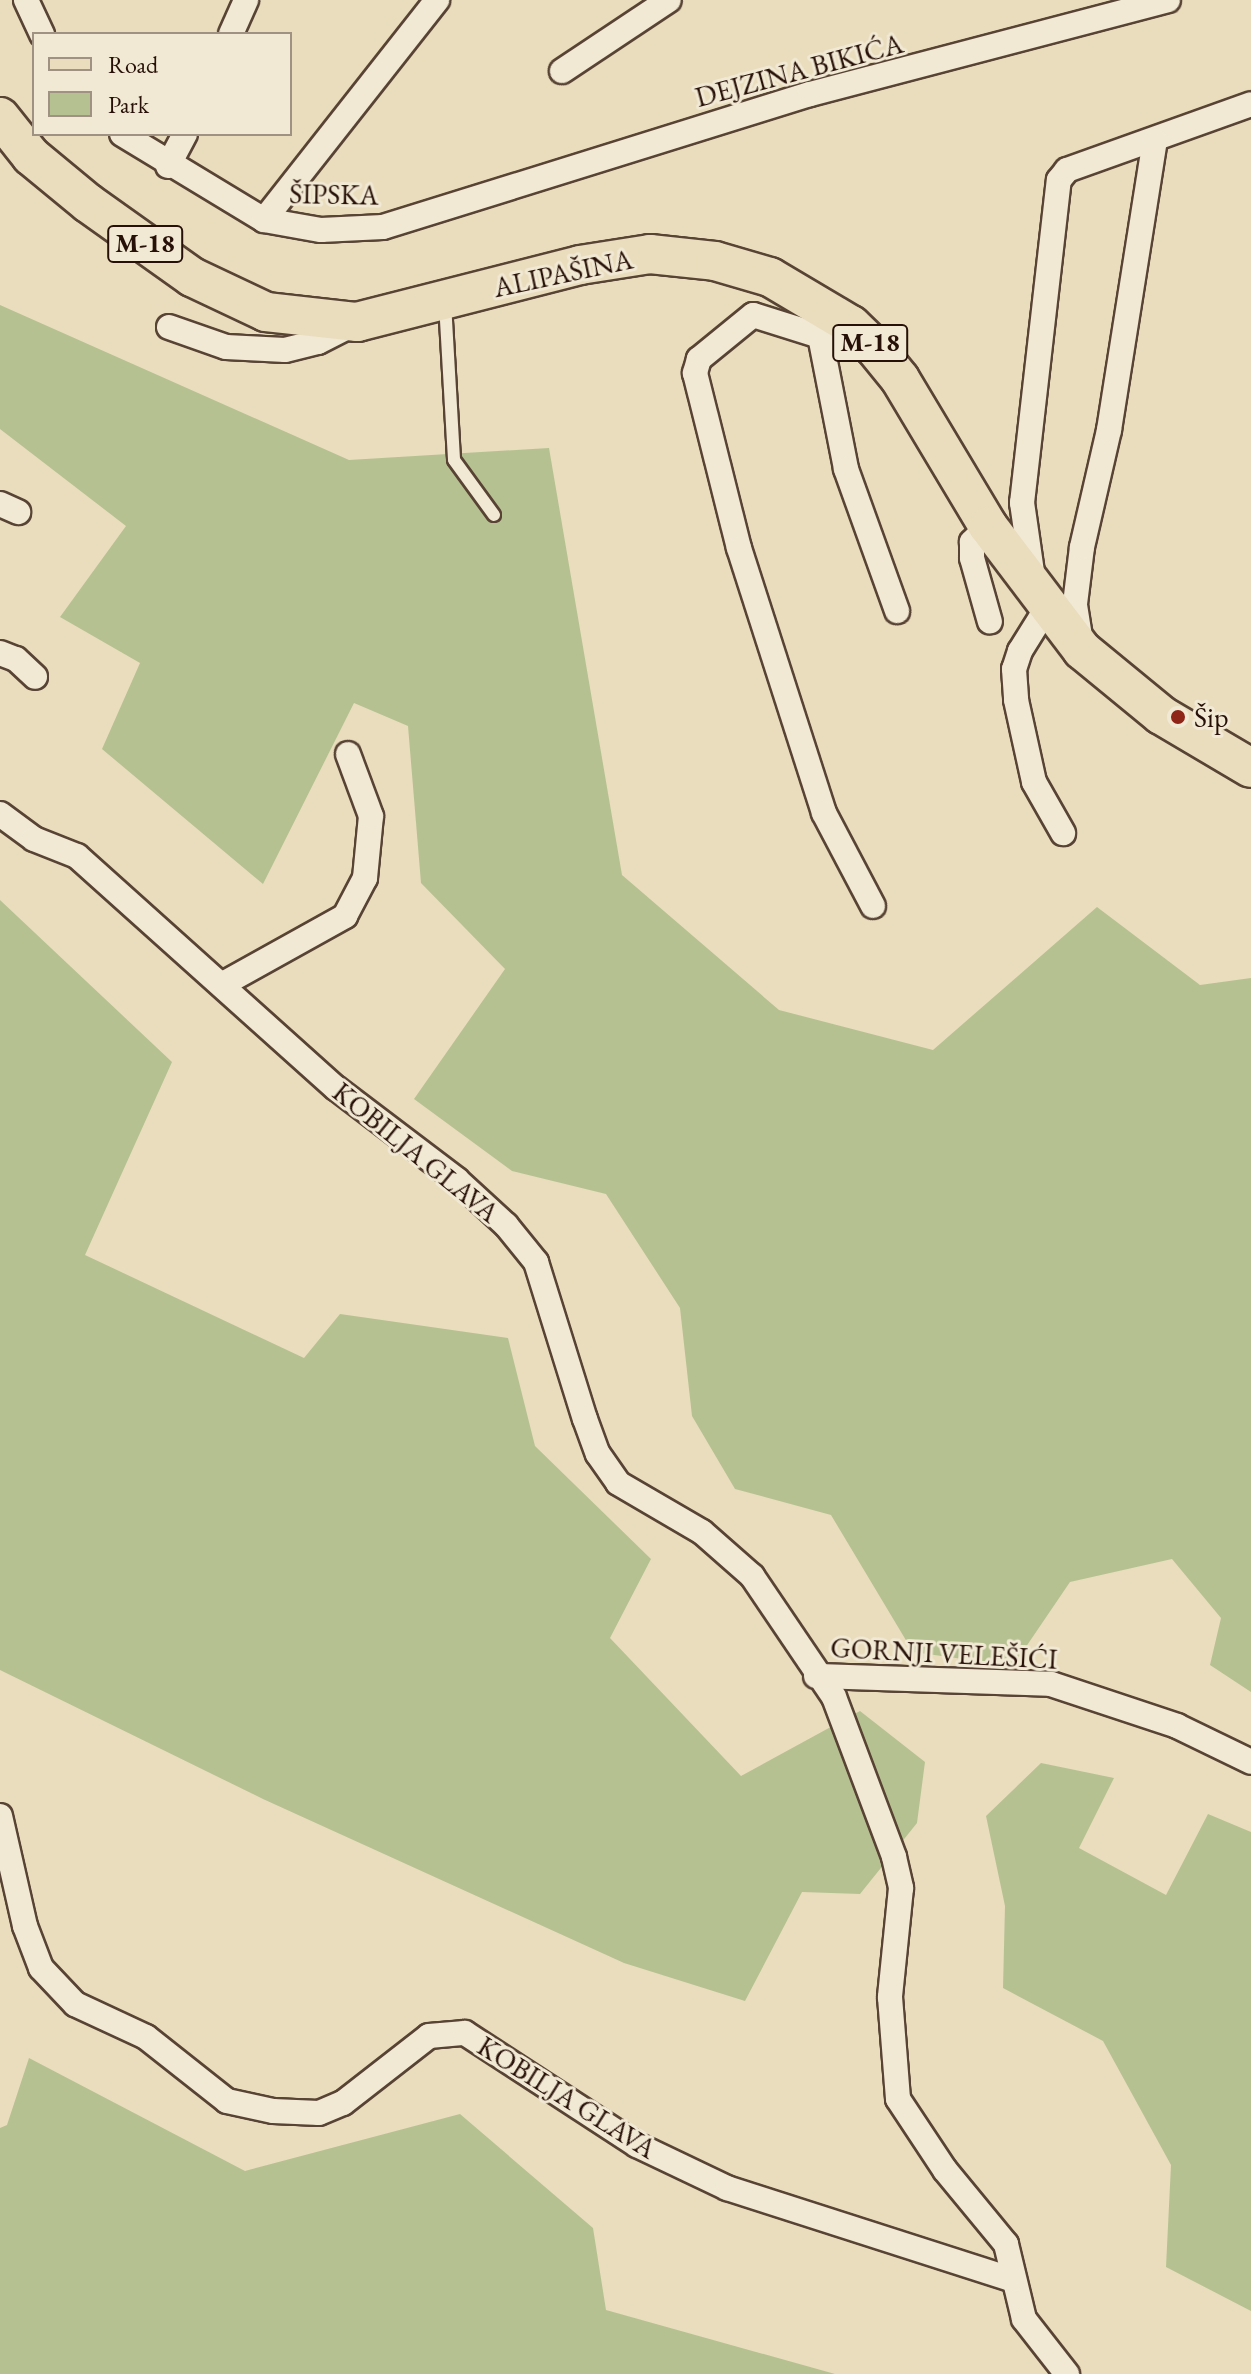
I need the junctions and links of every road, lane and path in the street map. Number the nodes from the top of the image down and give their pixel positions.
1 (26, 0) edge
2 (246, 0) edge
3 (437, 0) edge
4 (669, 0) edge
5 (1168, 0) edge
6 (41, 32) edge
7 (232, 32) edge
8 (562, 71) dead end
9 (1251, 104) edge
10 (0, 117) edge
11 (125, 136) edge
12 (184, 136) edge
13 (1155, 141) junction
14 (168, 166) junction
15 (449, 207) joint
16 (264, 220) junction
17 (445, 300) junction
18 (357, 322) junction
19 (169, 327) dead end
20 (836, 330) junction
21 (494, 515) dead end
22 (988, 526) junction
23 (1042, 600) junction
24 (897, 611) dead end
25 (990, 622) dead end
26 (1082, 650) junction
27 (0, 653) edge
28 (35, 677) dead end
29 (348, 754) dead end
30 (1251, 768) edge
31 (0, 814) edge
32 (1063, 833) dead end
33 (873, 906) dead end
34 (223, 984) junction
35 (816, 1676) junction
36 (1251, 1762) edge
37 (0, 1816) edge
38 (1013, 2280) junction
39 (1067, 2374) edge

1 - 6 street
2 - 7 street
3 - 16 street, ŠIPSKA
4 - 8 street
5 - 15 street, DEJZINA BIKIĆA
9 - 13 street
10 - 18 main road, ALIPAŠINA / M-18
11 - 14 street, ŠIPSKA
12 - 14 street
13 - 23 street, ALIPAŠINA
13 - 26 street
14 - 16 street, ŠIPSKA
15 - 16 street, ŠIPSKA
17 - 18 main road, ALIPAŠINA / M-18
17 - 20 main road, ALIPAŠINA / M-18
17 - 21 lane
18 - 19 street
20 - 22 main road, ALIPAŠINA / M-18
20 - 24 street
20 - 33 street
22 - 23 main road, ALIPAŠINA / M-18
22 - 25 street
23 - 26 main road, ALIPAŠINA / M-18
23 - 32 street
26 - 30 main road, ALIPAŠINA / M-18
27 - 28 street
29 - 34 street
31 - 34 street, KOBILJA GLAVA
34 - 35 street, KOBILJA GLAVA
35 - 36 street, GORNJI VELEŠIĆI
35 - 38 street, GORNJI VELEŠIĆI
37 - 38 street, KOBILJA GLAVA
38 - 39 street, GORNJI VELEŠIĆI

